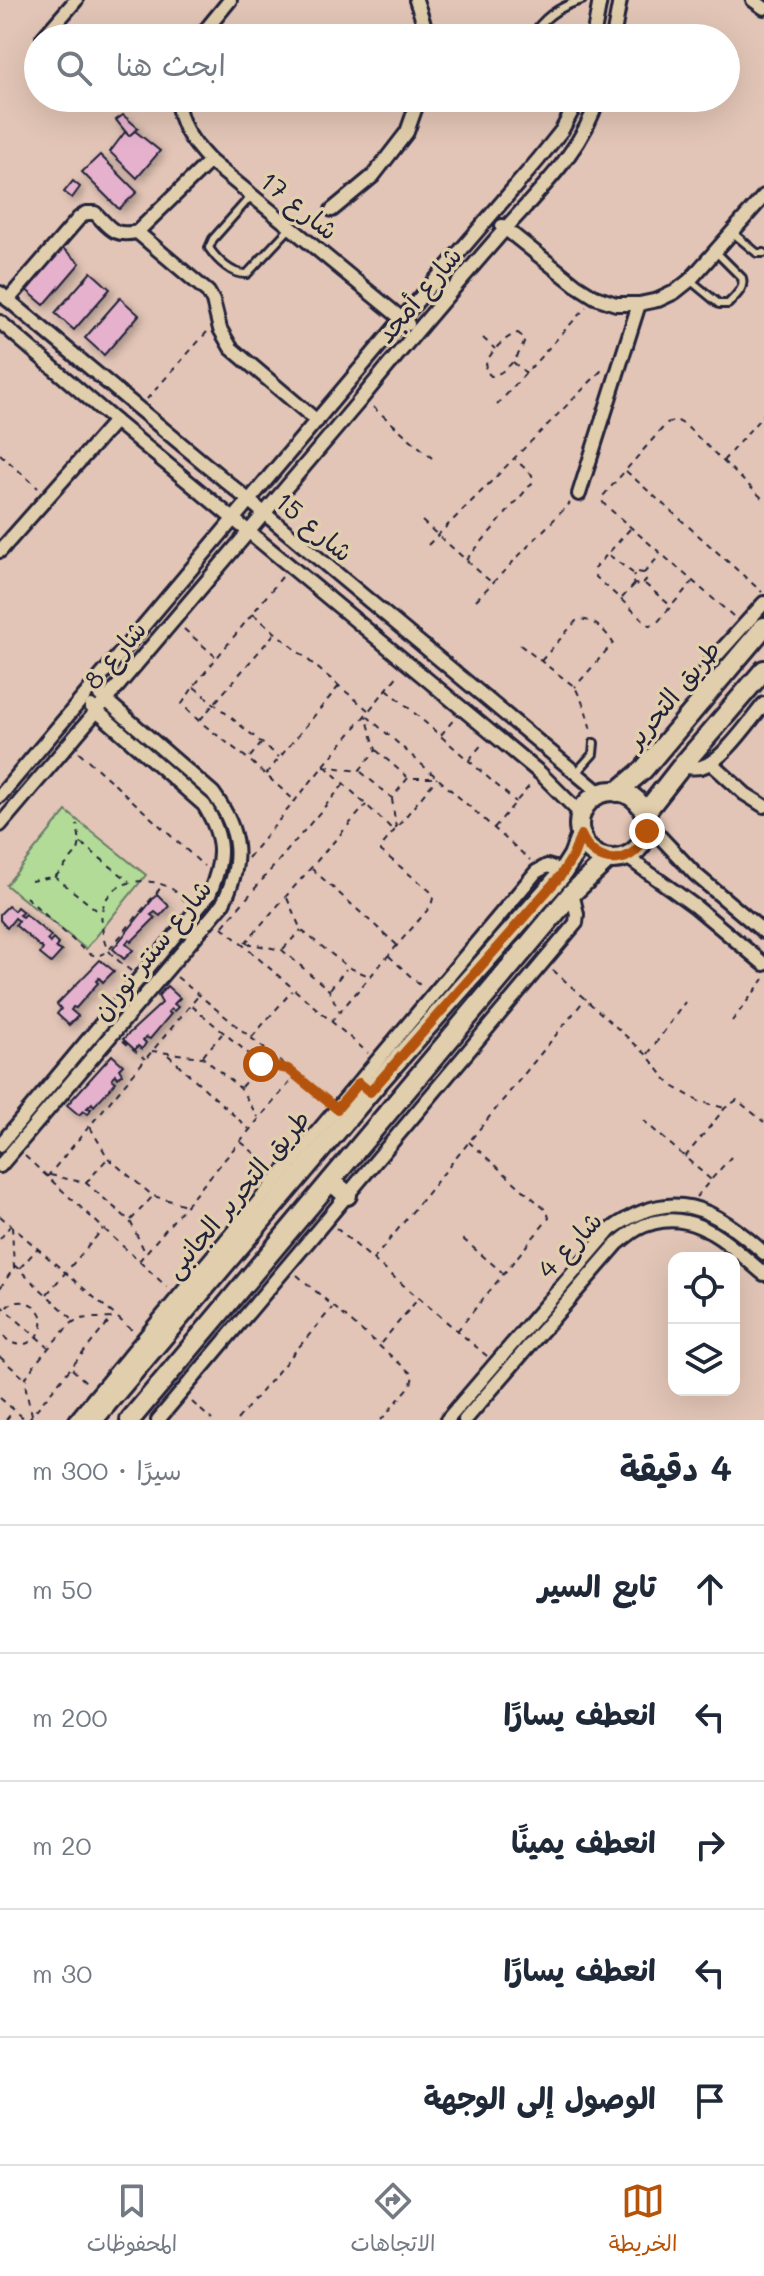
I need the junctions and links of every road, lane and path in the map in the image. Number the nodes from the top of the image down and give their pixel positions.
1 (76, 0) edge
2 (230, 0) edge
3 (416, 0) edge
4 (582, 0) edge
5 (600, 0) edge
6 (620, 0) edge
7 (753, 0) edge
8 (764, 8) edge
9 (55, 24) edge
10 (210, 24) edge
11 (424, 24) edge
12 (540, 24) edge
13 (596, 24) edge
14 (616, 24) edge
15 (180, 112) edge
16 (414, 112) edge
17 (572, 112) edge
18 (592, 112) edge
19 (210, 161) junction
20 (252, 195) junction
21 (764, 196) edge
22 (332, 210) dead end
23 (490, 216) junction
24 (291, 227) junction
25 (505, 228) junction
26 (137, 232) junction
27 (733, 233) junction
28 (716, 252) junction
29 (764, 253) edge
30 (690, 280) junction
31 (4, 296) edge
32 (595, 297) junction
33 (639, 304) junction
34 (402, 319) junction
35 (217, 320) junction
36 (0, 322) edge
37 (416, 331) junction
38 (483, 338) dead end
39 (496, 350) junction
40 (512, 361) junction
41 (604, 368) dead end
42 (526, 373) junction
43 (362, 398) junction
44 (497, 405) dead end
45 (139, 409) junction
46 (764, 414) edge
47 (115, 421) junction
48 (317, 421) junction
49 (0, 454) edge
50 (432, 458) dead end
51 (515, 458) junction
52 (723, 461) junction
53 (625, 471) junction
54 (579, 494) joint
55 (48, 496) junction
56 (764, 500) edge
57 (249, 502) junction
58 (264, 514) junction
59 (234, 520) junction
60 (422, 521) dead end
61 (631, 528) junction
62 (249, 532) junction
63 (438, 535) junction
64 (428, 545) dead end
65 (0, 551) edge
66 (607, 554) junction
67 (661, 554) junction
68 (466, 560) junction
69 (290, 566) junction
70 (644, 573) junction
71 (634, 574) junction
72 (692, 582) junction
73 (492, 583) junction
74 (644, 583) junction
75 (634, 584) junction
76 (764, 593) edge
77 (621, 599) junction
78 (476, 600) dead end
79 (764, 603) edge
80 (671, 606) junction
81 (252, 614) junction
82 (174, 621) junction
83 (743, 624) junction
84 (764, 627) edge
85 (275, 633) junction
86 (520, 645) dead end
87 (217, 657) junction
88 (541, 661) junction
89 (408, 664) junction
90 (764, 670) edge
91 (194, 686) junction
92 (339, 686) junction
93 (575, 687) junction
94 (92, 688) junction
95 (387, 689) junction
96 (708, 693) junction
97 (83, 699) junction
98 (106, 700) junction
99 (213, 703) junction
100 (764, 704) edge
101 (462, 709) junction
102 (369, 710) junction
103 (97, 711) junction
104 (366, 715) junction
105 (199, 721) junction
106 (491, 733) junction
107 (440, 736) junction
108 (69, 743) junction
109 (262, 743) junction
110 (594, 743) joint
111 (376, 750) junction
112 (280, 758) junction
113 (248, 759) junction
114 (468, 761) junction
115 (711, 763) junction
116 (324, 766) junction
117 (681, 767) junction
118 (359, 771) junction
119 (540, 773) junction
120 (575, 774) junction
121 (266, 775) junction
122 (408, 778) junction
123 (437, 778) junction
124 (344, 784) junction
125 (609, 793) junction
126 (0, 797) edge
127 (392, 798) junction
128 (295, 801) junction
129 (516, 802) junction
130 (366, 805) junction
131 (764, 806) edge
132 (14, 808) junction
133 (581, 814) junction
134 (646, 819) junction
135 (77, 824) dead end
136 (0, 825) edge
137 (395, 829) junction
138 (493, 829) junction
139 (581, 835) junction
140 (80, 842) junction
141 (617, 858) junction
142 (311, 868) junction
143 (540, 868) junction
144 (235, 873) junction
145 (561, 875) junction
146 (54, 876) junction
147 (217, 877) junction
148 (31, 881) dead end
149 (130, 882) junction
150 (163, 885) junction
151 (572, 893) junction
152 (286, 896) junction
153 (26, 897) dead end
154 (196, 911) junction
155 (100, 913) junction
156 (301, 930) junction
157 (764, 932) edge
158 (240, 942) junction
159 (245, 943) junction
160 (398, 946) junction
161 (282, 950) junction
162 (108, 951) junction
163 (388, 956) junction
164 (544, 961) junction
165 (764, 964) edge
166 (348, 967) junction
167 (167, 969) junction
168 (371, 976) junction
169 (140, 978) junction
170 (764, 979) edge
171 (293, 989) junction
172 (329, 990) junction
173 (199, 995) junction
174 (432, 996) junction
175 (586, 998) junction
176 (685, 1002) dead end
177 (191, 1005) junction
178 (339, 1012) junction
179 (732, 1021) dead end
180 (331, 1022) junction
181 (113, 1032) junction
182 (224, 1032) junction
183 (251, 1038) junction
184 (152, 1051) junction
185 (167, 1053) junction
186 (647, 1055) junction
187 (202, 1057) junction
188 (145, 1059) junction
189 (378, 1062) junction
190 (261, 1064) junction
191 (288, 1069) junction
192 (296, 1075) junction
193 (364, 1087) junction
194 (240, 1088) junction
195 (725, 1108) junction
196 (337, 1109) junction
197 (259, 1118) junction
198 (643, 1120) dead end
199 (764, 1122) edge
200 (90, 1126) junction
201 (250, 1130) junction
202 (240, 1141) junction
203 (469, 1142) junction
204 (0, 1145) edge
205 (15, 1147) junction
206 (685, 1157) junction
207 (731, 1157) dead end
208 (108, 1158) junction
209 (0, 1166) edge
210 (280, 1174) junction
211 (48, 1176) junction
212 (711, 1180) junction
213 (331, 1181) junction
214 (86, 1183) junction
215 (347, 1195) junction
216 (153, 1196) junction
217 (186, 1205) junction
218 (687, 1206) junction
219 (0, 1216) edge
220 (326, 1220) junction
221 (130, 1221) junction
222 (11, 1226) junction
223 (103, 1229) junction
224 (0, 1239) edge
225 (463, 1239) dead end
226 (37, 1248) junction
227 (145, 1253) junction
228 (764, 1253) edge
229 (373, 1260) junction
230 (139, 1261) junction
231 (14, 1265) junction
232 (287, 1266) junction
233 (20, 1269) junction
234 (65, 1273) junction
235 (504, 1274) junction
236 (764, 1274) edge
237 (0, 1288) edge
238 (47, 1294) junction
239 (179, 1298) junction
240 (419, 1298) junction
241 (0, 1305) edge
242 (333, 1306) junction
243 (4, 1309) junction
244 (0, 1317) edge
245 (113, 1317) junction
246 (75, 1321) junction
247 (0, 1330) edge
248 (457, 1331) junction
249 (37, 1338) junction
250 (142, 1340) junction
251 (380, 1345) junction
252 (49, 1348) junction
253 (0, 1357) edge
254 (495, 1363) junction
255 (71, 1369) junction
256 (26, 1380) junction
257 (181, 1391) junction
258 (99, 1393) junction
259 (0, 1398) edge
260 (14, 1410) junction
261 (32, 1415) junction
262 (6, 1420) edge
263 (27, 1420) edge
264 (76, 1420) edge
265 (93, 1420) edge
266 (130, 1420) edge
267 (158, 1420) edge
268 (212, 1420) edge
269 (237, 1420) edge
270 (381, 1420) edge
271 (447, 1420) edge
272 (465, 1420) edge

1 - 9 street
2 - 10 street
3 - 11 street
4 - 12 lane
5 - 13 street
6 - 14 street
7 - 8 street
15 - 19 street, شارع 17
16 - 22 street
17 - 23 street, شارع أمجد
18 - 25 street, شارع أمجد
19 - 20 street, شارع 17
19 - 26 street
20 - 24 street, شارع 17
20 - 24 lane
21 - 27 street
23 - 25 street
23 - 34 street, شارع أمجد
24 - 34 street, شارع 17
25 - 32 street
25 - 37 street, شارع أمجد
26 - 31 street
26 - 35 street
27 - 28 street
27 - 29 lane
28 - 30 street
28 - 30 lane
30 - 33 street
31 - 45 street, شارع 15
32 - 33 street
32 - 42 path
33 - 54 street
34 - 37 street, شارع 17
34 - 48 street, شارع أمجد
35 - 45 path
35 - 48 street
36 - 47 street, شارع 15
37 - 43 street, شارع أمجد
38 - 39 path
39 - 40 path
39 - 40 path
40 - 42 path
41 - 51 path
42 - 44 path
43 - 50 path
43 - 58 street, شارع أمجد
45 - 57 street, شارع 15
46 - 52 path
47 - 55 street
47 - 59 street, شارع 15
48 - 57 street, شارع أمجد
49 - 55 path
51 - 63 path
51 - 68 path
52 - 53 path
52 - 56 path
53 - 61 path
53 - 76 path
54 - 73 path
55 - 65 street
57 - 58 street, شارع 15
57 - 59 street, شارع 8
58 - 62 street, شارع 8
58 - 120 street, شارع 15
59 - 62 street, شارع 15
59 - 94 street, شارع 8
60 - 63 path
61 - 66 path
61 - 67 path
62 - 69 street, شارع 15
62 - 82 street, شارع 8
63 - 64 path
63 - 68 path
66 - 71 path
66 - 77 path
67 - 70 path
67 - 72 path
68 - 73 path
69 - 81 path
69 - 89 street, شارع 15
70 - 71 path
70 - 74 path
71 - 75 path
72 - 80 path
72 - 83 path
73 - 78 path
74 - 75 path
74 - 80 path
75 - 77 path
77 - 80 path
79 - 83 street
81 - 85 path
81 - 87 path
82 - 87 path
82 - 98 street, شارع 8
83 - 96 street
84 - 96 street, طريق التحرير
85 - 92 path
85 - 99 path
86 - 88 path
87 - 91 path
88 - 93 path
88 - 93 path
89 - 95 path
89 - 101 street, شارع 15
90 - 117 street, طريق التحرير
91 - 99 path
91 - 105 path
92 - 102 path
92 - 112 path
93 - 110 path
94 - 97 street, شارع 8
94 - 98 street, شارع سنتر نوران
95 - 102 path
95 - 107 path
96 - 125 street, طريق التحرير
97 - 103 street, شارع سنتر نوران
97 - 126 street, شارع 8
98 - 103 street, شارع 8
98 - 144 street, شارع سنتر نوران
99 - 105 path
99 - 109 path
100 - 115 street
101 - 106 street, شارع 15
101 - 107 path
102 - 104 path
103 - 108 street, شارع 8
103 - 147 street, شارع سنتر نوران
104 - 111 path
104 - 116 path
104 - 123 path
105 - 113 path
106 - 114 path
106 - 119 street, شارع 15
107 - 114 path
108 - 132 street, شارع 8
108 - 147 path
109 - 112 path
109 - 113 path
110 - 120 lane
111 - 118 path
111 - 122 path
112 - 121 path
113 - 121 path
114 - 129 path
115 - 117 street
115 - 131 street
116 - 118 path
116 - 124 path
116 - 128 path
117 - 134 street, طريق التحرير
118 - 127 path
119 - 129 path
119 - 133 street, شارع 15
120 - 125 street, شارع 15
121 - 128 path
122 - 123 path
122 - 127 path
123 - 137 path
123 - 138 path
124 - 130 path
124 - 158 path
125 - 133 street
125 - 134 street
126 - 132 street
127 - 137 path
128 - 144 path
129 - 138 path
130 - 137 path
130 - 142 path
132 - 136 street, شارع 8
133 - 139 street
134 - 141 street
134 - 157 street
135 - 140 path
137 - 160 path
138 - 143 path
139 - 141 street
139 - 145 street
140 - 146 path
140 - 149 path
141 - 151 street
141 - 165 street
142 - 152 path
142 - 160 path
143 - 145 street
143 - 174 street, طريق التحرير الجانبى
144 - 167 street, شارع سنتر نوران
145 - 193 street
146 - 148 path
146 - 155 path
147 - 154 street, شارع سنتر نوران
149 - 150 path
149 - 155 path
150 - 154 path
150 - 162 path
151 - 164 street
151 - 213 street
152 - 156 path
152 - 159 path
153 - 162 path
154 - 169 street, شارع سنتر نوران
155 - 162 path
156 - 161 path
156 - 166 path
158 - 159 path
158 - 171 path
159 - 161 path
160 - 163 path
161 - 172 path
162 - 169 path
163 - 168 path
163 - 174 path
164 - 175 path
164 - 215 street
166 - 168 path
166 - 172 path
167 - 173 path
167 - 181 street, شارع سنتر نوران
168 - 178 path
169 - 204 street, شارع سنتر نوران
170 - 179 path
171 - 180 path
171 - 183 path
172 - 178 path
173 - 177 path
173 - 183 path
174 - 189 street, طريق التحرير الجانبى
175 - 186 path
175 - 203 path
176 - 186 path
177 - 182 path
177 - 184 path
178 - 180 path
180 - 189 path
181 - 188 path
181 - 205 street, شارع سنتر نوران
182 - 187 path
182 - 190 path
183 - 191 path
184 - 185 path
184 - 188 path
185 - 187 path
185 - 201 path
186 - 195 path
187 - 194 path
188 - 200 path
189 - 193 street, طريق التحرير الجانبى
190 - 191 path
190 - 194 path
191 - 192 path
192 - 196 path
192 - 197 path
193 - 196 street, طريق التحرير الجانبى
193 - 265 street
194 - 197 path
195 - 199 path
195 - 206 path
196 - 210 street, طريق التحرير الجانبى
197 - 201 path
198 - 206 path
200 - 208 path
200 - 211 path
201 - 202 path
202 - 210 path
202 - 217 path
203 - 229 path
203 - 235 path
205 - 209 street, شارع سنتر نوران
205 - 211 path
206 - 212 path
207 - 212 path
208 - 214 path
208 - 216 path
210 - 239 street, طريق التحرير الجانبى
211 - 214 path
211 - 223 path
212 - 218 path
213 - 215 street
213 - 266 street
214 - 221 path
215 - 220 street
216 - 217 path
216 - 221 path
217 - 227 path
218 - 228 street, شارع 4
218 - 254 street, شارع 4
219 - 222 path
220 - 229 path
220 - 232 street
221 - 227 path
222 - 224 path
222 - 226 path
222 - 231 path
223 - 230 path
223 - 234 path
225 - 235 path
226 - 233 path
226 - 234 path
227 - 230 path
229 - 240 path
230 - 239 path
231 - 233 path
231 - 237 path
232 - 242 path
232 - 257 street
233 - 238 path
234 - 238 path
234 - 245 path
235 - 248 path
236 - 272 street, شارع 4
238 - 246 path
239 - 250 street, طريق التحرير الجانبى
240 - 248 path
240 - 251 path
241 - 243 path
242 - 251 path
242 - 269 path
243 - 244 path
243 - 249 path
243 - 249 path
245 - 246 path
245 - 250 path
245 - 255 path
246 - 252 path
247 - 249 path
248 - 254 path
249 - 252 path
250 - 258 street, طريق التحرير الجانبى
251 - 270 path
252 - 256 path
253 - 256 path
254 - 271 street, شارع 4
255 - 258 path
255 - 261 path
256 - 261 path
257 - 267 street
257 - 268 path
258 - 264 street, طريق التحرير الجانبى
259 - 260 path
260 - 262 path
260 - 263 path
261 - 263 path

